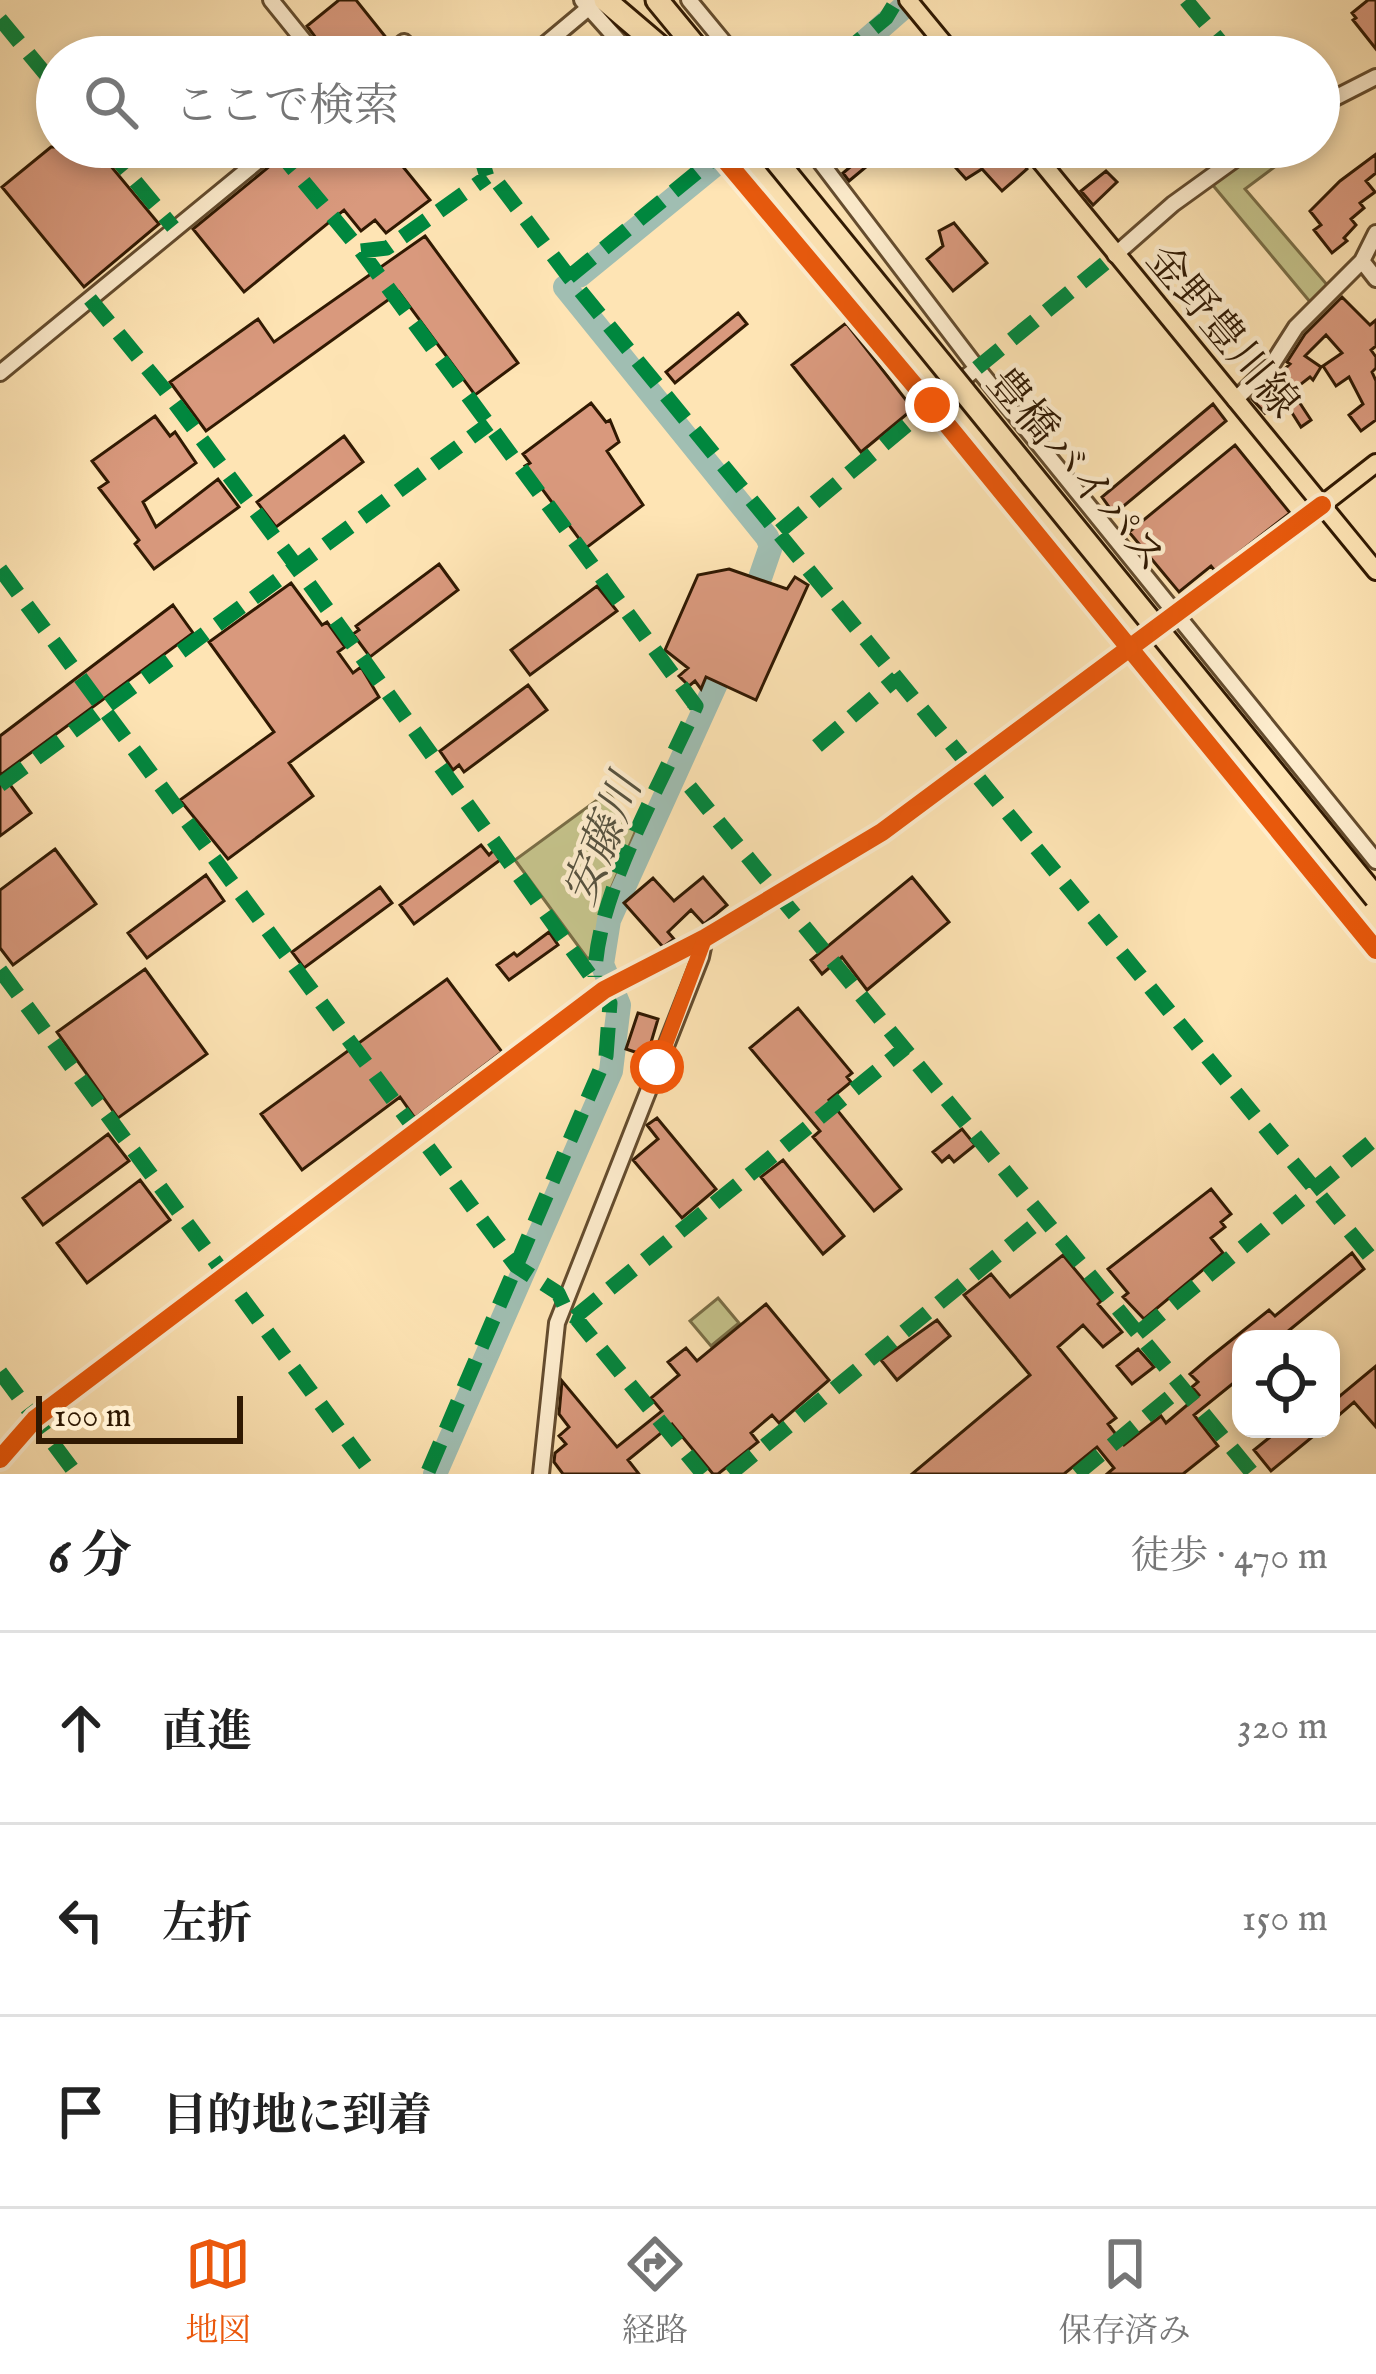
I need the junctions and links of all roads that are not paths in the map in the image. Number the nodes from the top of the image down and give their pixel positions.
1 (271, 0) edge
2 (643, 0) edge
3 (657, 0) edge
4 (670, 0) edge
5 (689, 0) edge
6 (908, 0) edge
7 (593, 2) edge
8 (300, 36) edge
9 (554, 36) edge
10 (618, 36) edge
11 (642, 36) edge
12 (672, 36) edge
13 (687, 36) edge
14 (699, 36) edge
15 (719, 36) edge
16 (938, 36) edge
17 (1376, 77) edge
18 (1340, 95) edge
19 (249, 168) edge
20 (732, 168) edge
21 (782, 168) edge
22 (794, 168) edge
23 (824, 168) edge
24 (1046, 168) edge
25 (1223, 168) edge
26 (1376, 233) edge
27 (1115, 255) junction
28 (1362, 261) junction
29 (1376, 279) edge
30 (977, 368) junction
31 (0, 373) edge
32 (1235, 400) junction
33 (932, 405) junction
34 (1376, 463) edge
35 (1322, 505) junction
36 (1376, 571) edge
37 (1176, 613) junction
38 (1130, 648) junction
39 (1376, 861) edge
40 (1376, 883) edge
41 (1376, 898) edge
42 (705, 938) junction
43 (1376, 950) edge
44 (0, 1459) edge
45 (541, 1474) edge

1 - 8 street
2 - 12 highway
3 - 13 highway
4 - 14 highway
5 - 15 street
6 - 16 main road
7 - 9 street
7 - 10 street
7 - 11 highway
17 - 18 street
19 - 31 street
20 - 33 street
21 - 41 highway, 豊橋バイパス, bridge
22 - 40 highway, 豊橋バイパス
23 - 30 street
24 - 27 main road, 金野豊川線
25 - 27 street
26 - 28 street
27 - 32 main road, 金野豊川線
28 - 29 street
28 - 32 street
30 - 33 street
30 - 37 street
32 - 35 main road, 金野豊川線
33 - 38 street
34 - 35 main road
35 - 36 main road, 金野豊川線
35 - 37 street
37 - 38 street
37 - 39 street
38 - 42 street
38 - 43 street
42 - 44 street
42 - 45 street

